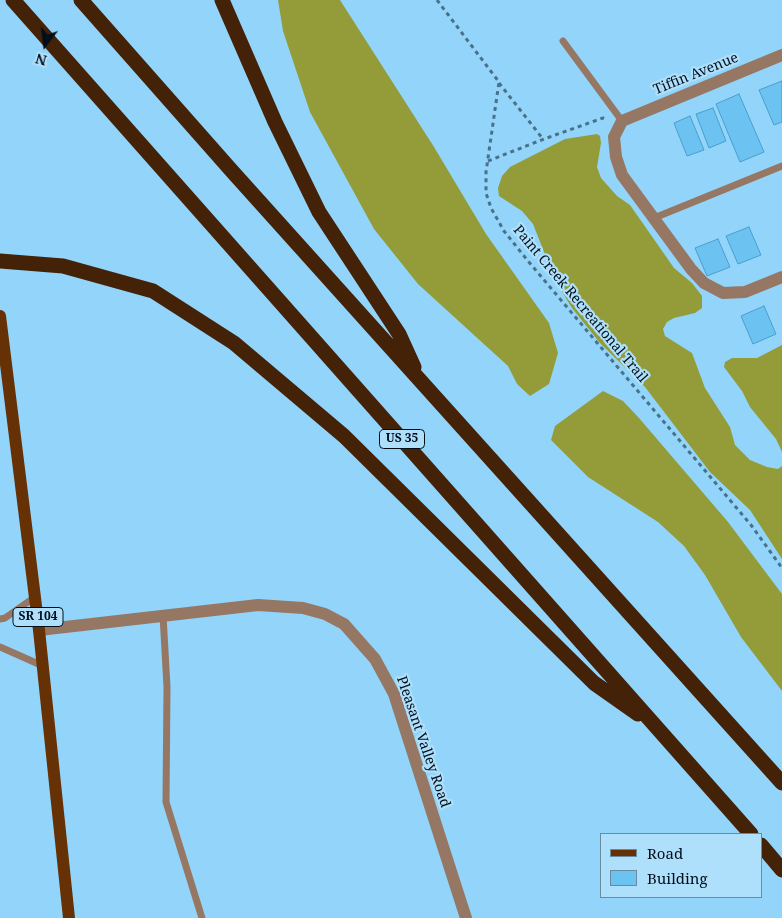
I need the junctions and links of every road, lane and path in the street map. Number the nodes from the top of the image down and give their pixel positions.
1 (13, 0) edge
2 (81, 0) edge
3 (222, 0) edge
4 (437, 0) edge
5 (563, 41) dead end
6 (782, 55) edge
7 (499, 82) junction
8 (622, 121) junction
9 (544, 139) junction
10 (487, 161) junction
11 (782, 166) edge
12 (654, 218) junction
13 (0, 261) edge
14 (782, 277) edge
15 (0, 316) edge
16 (419, 380) junction
17 (782, 568) edge
18 (35, 597) junction
19 (163, 615) junction
20 (0, 620) edge
21 (39, 630) junction
22 (0, 647) edge
23 (43, 666) junction
24 (657, 728) junction
25 (782, 783) edge
26 (750, 833) edge
27 (762, 846) edge
28 (782, 870) edge
29 (69, 918) edge
30 (202, 918) edge
31 (466, 918) edge

1 - 24 highway, US 35
2 - 16 highway
3 - 16 highway
4 - 7 path
5 - 8 lane
6 - 8 street, Tiffin Avenue
7 - 9 path
7 - 10 path, Paint Creek Recreational Trail
8 - 9 path
8 - 12 street
9 - 10 path
10 - 17 path, Paint Creek Recreational Trail
11 - 12 lane
12 - 14 street
13 - 24 highway
15 - 18 main road, SR 104
16 - 25 highway
18 - 20 lane
18 - 21 main road, SR 104
19 - 21 street, Pleasant Valley Road
19 - 30 lane
19 - 31 street, Pleasant Valley Road
21 - 23 main road, SR 104
22 - 23 lane
23 - 29 main road, SR 104
24 - 26 highway, US 35
27 - 28 highway

